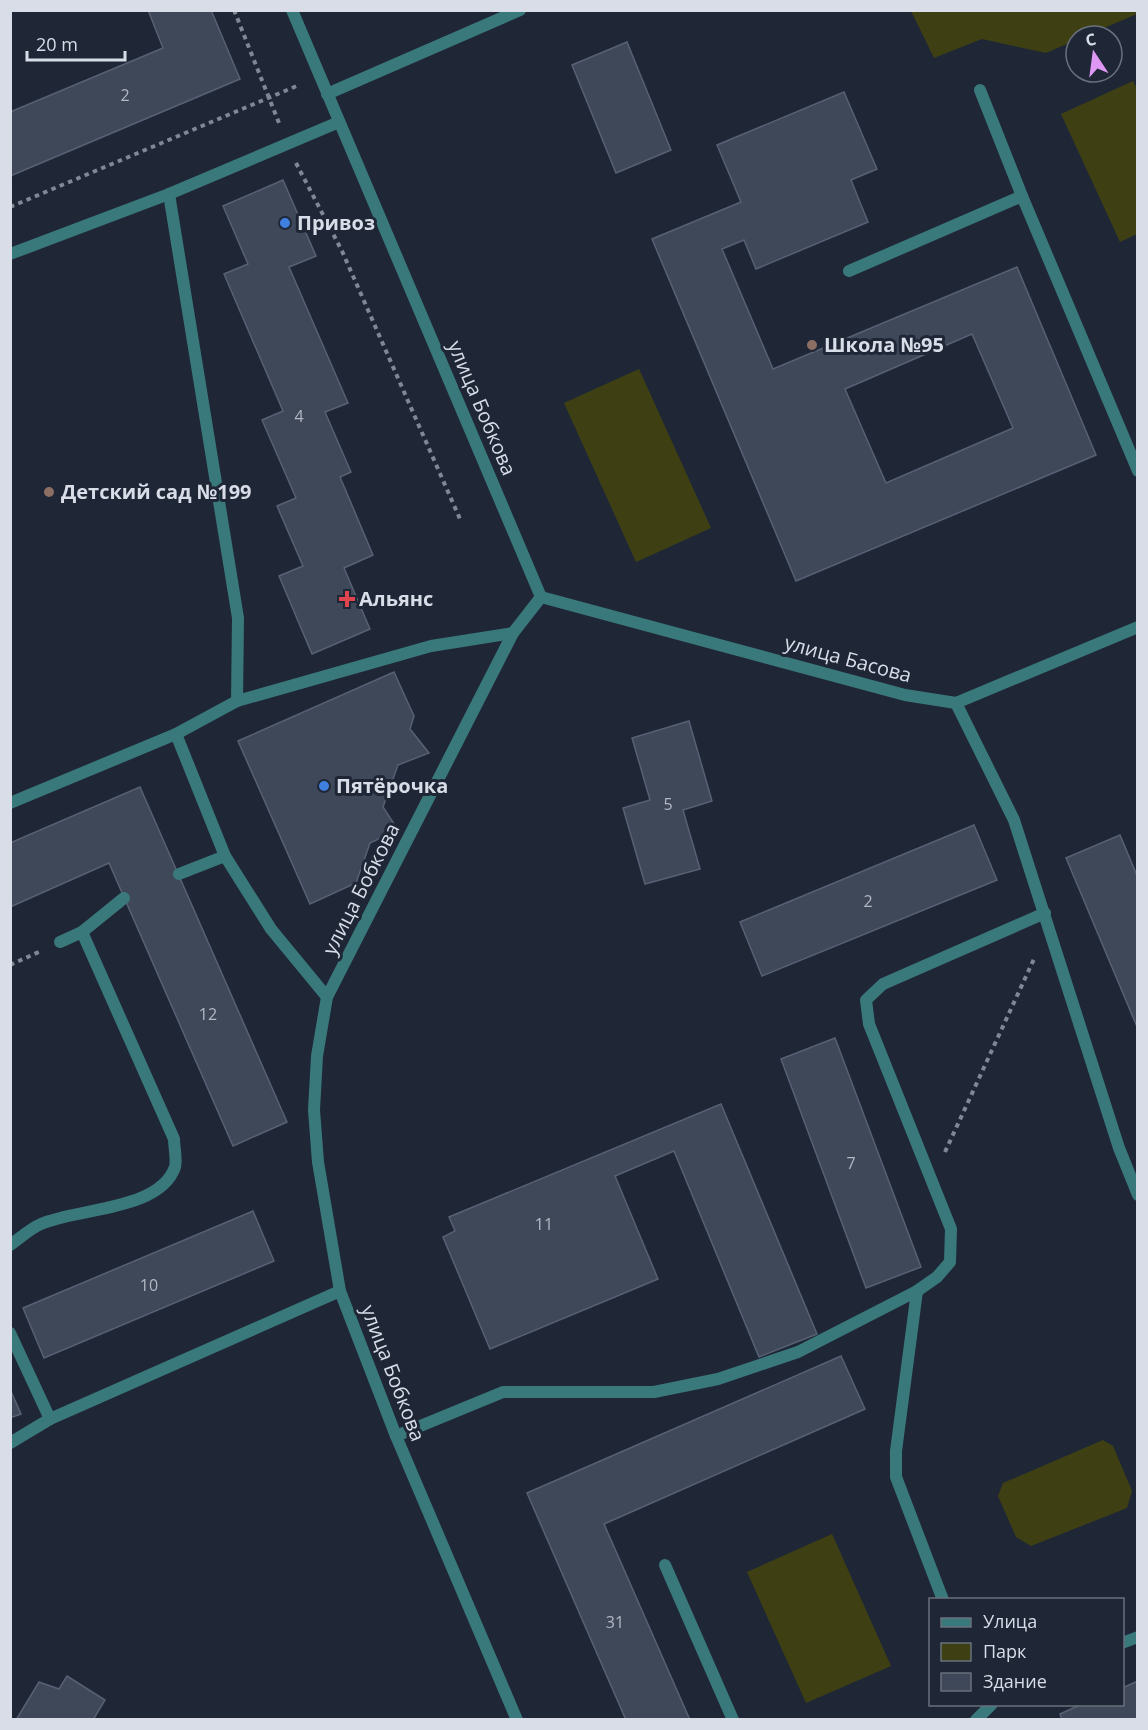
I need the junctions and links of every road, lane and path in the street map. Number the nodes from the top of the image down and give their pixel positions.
1 (234, 10) edge
2 (292, 10) edge
3 (520, 10) edge
4 (319, 77) junction
5 (980, 90) dead end
6 (327, 94) junction
7 (270, 98) junction
8 (339, 122) junction
9 (286, 144) junction
10 (169, 194) junction
11 (1022, 196) junction
12 (10, 207) edge
13 (10, 254) edge
14 (849, 272) dead end
15 (1137, 471) edge
16 (460, 519) dead end
17 (541, 597) junction
18 (1137, 627) edge
19 (513, 633) junction
20 (237, 701) junction
21 (956, 703) junction
22 (176, 734) junction
23 (10, 803) edge
24 (225, 856) junction
25 (179, 874) dead end
26 (124, 898) dead end
27 (1045, 913) junction
28 (1049, 926) junction
29 (82, 932) junction
30 (60, 942) joint
31 (10, 965) edge
32 (327, 997) junction
33 (933, 1179) junction
34 (1137, 1195) edge
35 (10, 1245) edge
36 (340, 1291) junction
37 (917, 1291) junction
38 (10, 1333) edge
39 (50, 1419) junction
40 (396, 1436) junction
41 (10, 1443) edge
42 (665, 1565) dead end
43 (943, 1598) edge
44 (990, 1706) edge
45 (517, 1719) edge
46 (733, 1719) edge
47 (976, 1719) edge

1 - 7 path
2 - 4 street, улица Бобкова
3 - 6 street
4 - 6 street, улица Бобкова
4 - 7 path
5 - 11 street
6 - 8 street, улица Бобкова
7 - 9 path
7 - 12 path
8 - 9 street
8 - 17 street, улица Бобкова
9 - 10 street
9 - 16 path
10 - 13 street
10 - 20 street
11 - 14 street
11 - 15 street
17 - 19 street, улица Бобкова
17 - 21 street, улица Басова
18 - 21 street
19 - 20 street
19 - 32 street, улица Бобкова
20 - 22 street
21 - 27 street
22 - 23 street
22 - 24 street
24 - 25 street
24 - 32 street
26 - 29 street
27 - 28 street
27 - 33 street
28 - 33 path
28 - 34 street
29 - 30 street
29 - 35 street
30 - 31 path
32 - 36 street, улица Бобкова
33 - 37 street
36 - 39 street
36 - 40 street, улица Бобкова
37 - 40 street
37 - 43 street
38 - 39 street
39 - 41 street
40 - 45 street, улица Бобкова
42 - 46 street
44 - 47 street

